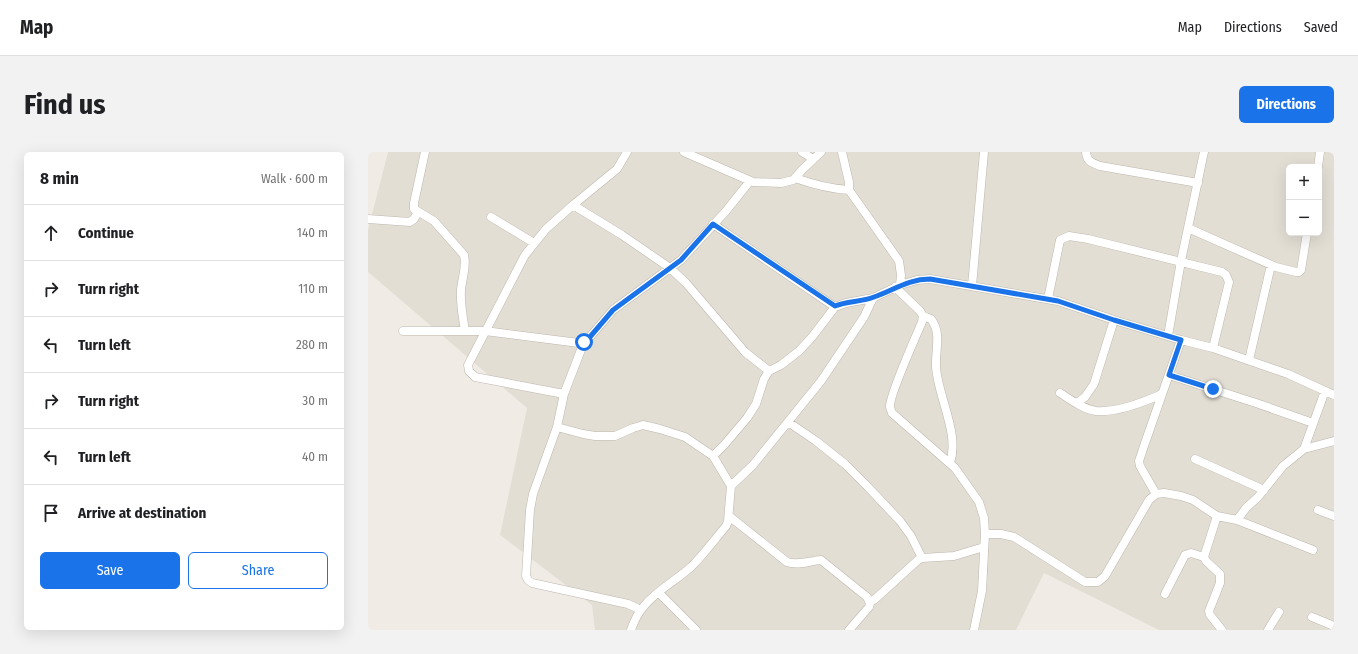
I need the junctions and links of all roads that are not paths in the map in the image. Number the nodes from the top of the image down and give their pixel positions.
1 (426, 152) edge
2 (627, 152) edge
3 (684, 152) edge
4 (802, 152) edge
5 (821, 152) edge
6 (842, 152) edge
7 (984, 152) edge
8 (1086, 152) edge
9 (1204, 152) edge
10 (1320, 152) edge
11 (813, 159) junction
12 (1318, 164) edge
13 (795, 178) junction
14 (750, 181) junction
15 (1198, 183) junction
16 (850, 190) junction
17 (573, 205) junction
18 (418, 212) junction
19 (491, 217) dead end
20 (368, 219) edge
21 (713, 224) junction
22 (1188, 228) junction
23 (1307, 236) edge
24 (534, 243) junction
25 (1181, 261) junction
26 (1271, 265) junction
27 (670, 268) junction
28 (897, 286) junction
29 (972, 286) junction
30 (873, 298) junction
31 (1048, 299) junction
32 (835, 306) junction
33 (922, 316) junction
34 (1114, 320) junction
35 (403, 331) dead end
36 (465, 331) junction
37 (485, 331) junction
38 (1168, 336) junction
39 (1181, 340) junction
40 (584, 342) junction
41 (1213, 348) junction
42 (1249, 360) junction
43 (769, 371) junction
44 (1169, 375) junction
45 (1325, 391) junction
46 (1060, 393) dead end
47 (564, 394) junction
48 (1162, 394) junction
49 (1334, 394) edge
50 (1077, 403) junction
51 (788, 422) junction
52 (1313, 423) junction
53 (557, 427) junction
54 (1334, 441) edge
55 (1304, 449) junction
56 (713, 456) junction
57 (1195, 459) dead end
58 (950, 464) junction
59 (731, 486) junction
60 (1264, 490) junction
61 (1156, 494) junction
62 (1318, 510) dead end
63 (729, 516) junction
64 (1217, 516) junction
65 (1334, 516) edge
66 (1237, 520) junction
67 (985, 534) junction
68 (984, 547) junction
69 (1312, 550) dead end
70 (1204, 557) junction
71 (922, 558) junction
72 (659, 593) junction
73 (1165, 594) dead end
74 (869, 601) junction
75 (641, 610) junction
76 (1279, 612) dead end
77 (1312, 617) dead end
78 (1334, 626) edge
79 (631, 630) edge
80 (696, 630) edge
81 (849, 630) edge
82 (974, 630) edge
83 (1222, 630) edge
84 (1268, 630) edge

1 - 18 street
2 - 17 street
3 - 14 street
4 - 11 street
5 - 11 street
6 - 16 street
7 - 29 street
8 - 15 street
9 - 15 street
10 - 12 street
11 - 13 street
13 - 14 street
13 - 16 street
14 - 21 street
15 - 22 street
16 - 28 street
17 - 24 street
17 - 27 street
18 - 20 street
18 - 36 street
19 - 24 street
21 - 27 street
21 - 32 street
22 - 25 street
22 - 26 street
23 - 26 street
24 - 37 street
25 - 31 street
25 - 38 street
25 - 41 street
26 - 42 street
27 - 40 street
27 - 43 street
28 - 29 street
28 - 30 street
28 - 33 street
29 - 31 street
30 - 32 street
30 - 51 street
31 - 34 street
32 - 43 street
33 - 58 street
33 - 58 street
34 - 38 street
34 - 50 street
35 - 36 street
36 - 37 street
37 - 40 street
37 - 47 street
38 - 39 street
39 - 41 street
39 - 44 street
40 - 47 street
41 - 42 street
42 - 45 street
43 - 56 street
44 - 48 street
44 - 52 street
45 - 49 street
45 - 52 street
46 - 50 street
47 - 53 street
48 - 50 street
48 - 61 street
51 - 59 street
51 - 71 street
52 - 55 street
53 - 56 street
53 - 75 street
54 - 55 street
55 - 60 street
56 - 59 street
57 - 60 street
58 - 67 street
59 - 63 street
60 - 66 street
61 - 64 street
61 - 67 street
62 - 65 street
63 - 72 street
63 - 74 street
64 - 66 street
64 - 70 street
66 - 69 street
67 - 68 street
68 - 71 street
68 - 82 street
70 - 73 street
70 - 83 street
71 - 74 street
72 - 75 street
72 - 80 street
74 - 81 street
75 - 79 street
76 - 84 street
77 - 78 street

